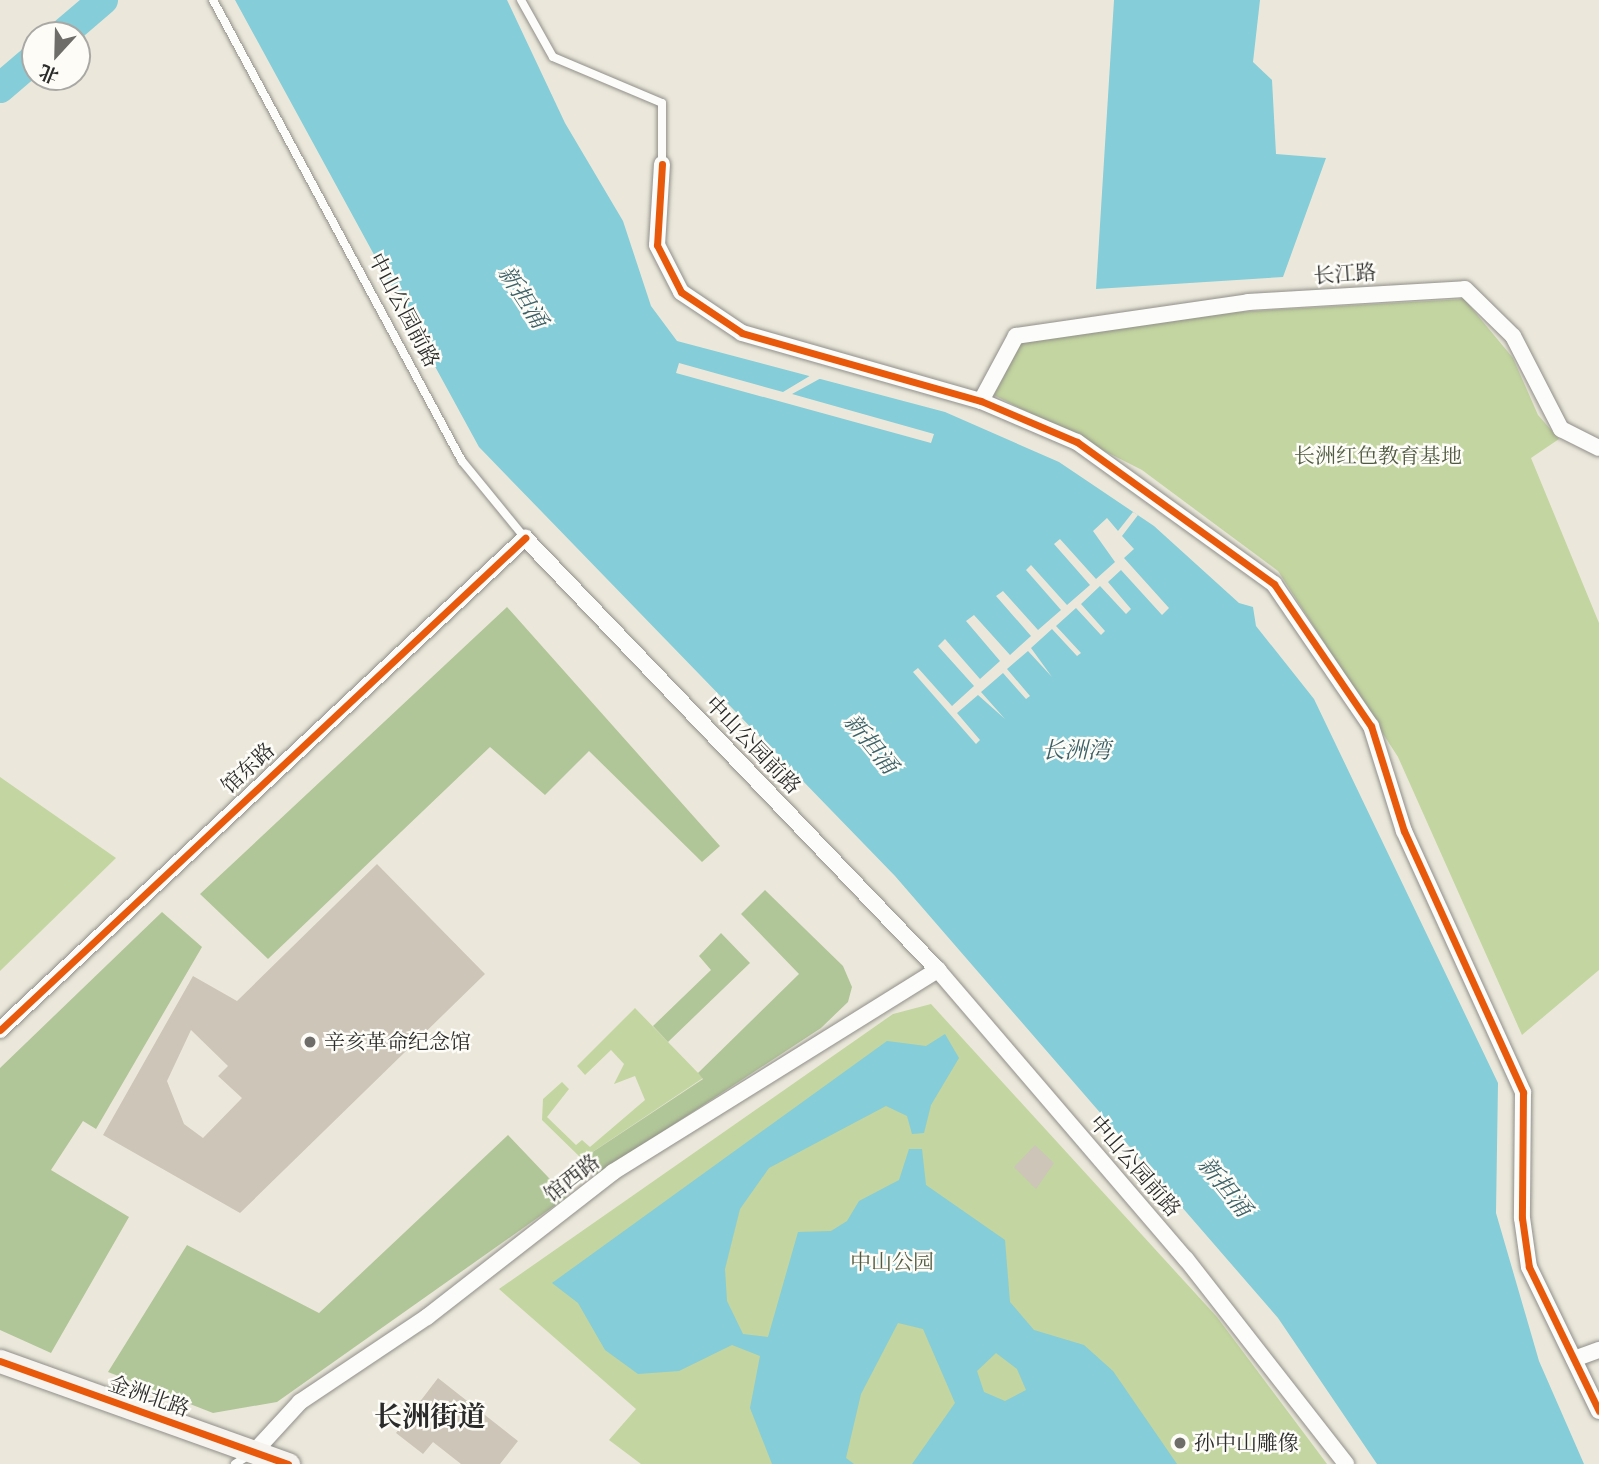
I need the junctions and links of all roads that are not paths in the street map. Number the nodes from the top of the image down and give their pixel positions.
1 (213, 0) edge
2 (521, 0) edge
3 (662, 164) joint
4 (981, 401) junction
5 (1599, 449) edge
6 (525, 538) junction
7 (937, 970) junction
8 (0, 1030) edge
9 (1599, 1350) edge
10 (1574, 1359) junction
11 (0, 1361) edge
12 (1599, 1411) edge
13 (255, 1451) junction
14 (235, 1464) edge
15 (288, 1464) edge
16 (1346, 1464) edge

1 - 6 lane, 中山公园前路
2 - 3 lane
3 - 4 street
4 - 5 street, 长江路
4 - 10 street
6 - 7 street, 中山公园前路
6 - 8 street, 馆东路
7 - 13 street, 馆西路
7 - 16 street, 中山公园前路
9 - 10 street
10 - 12 street
11 - 13 main road, 金洲北路
13 - 14 lane
13 - 15 main road, 金洲北路

